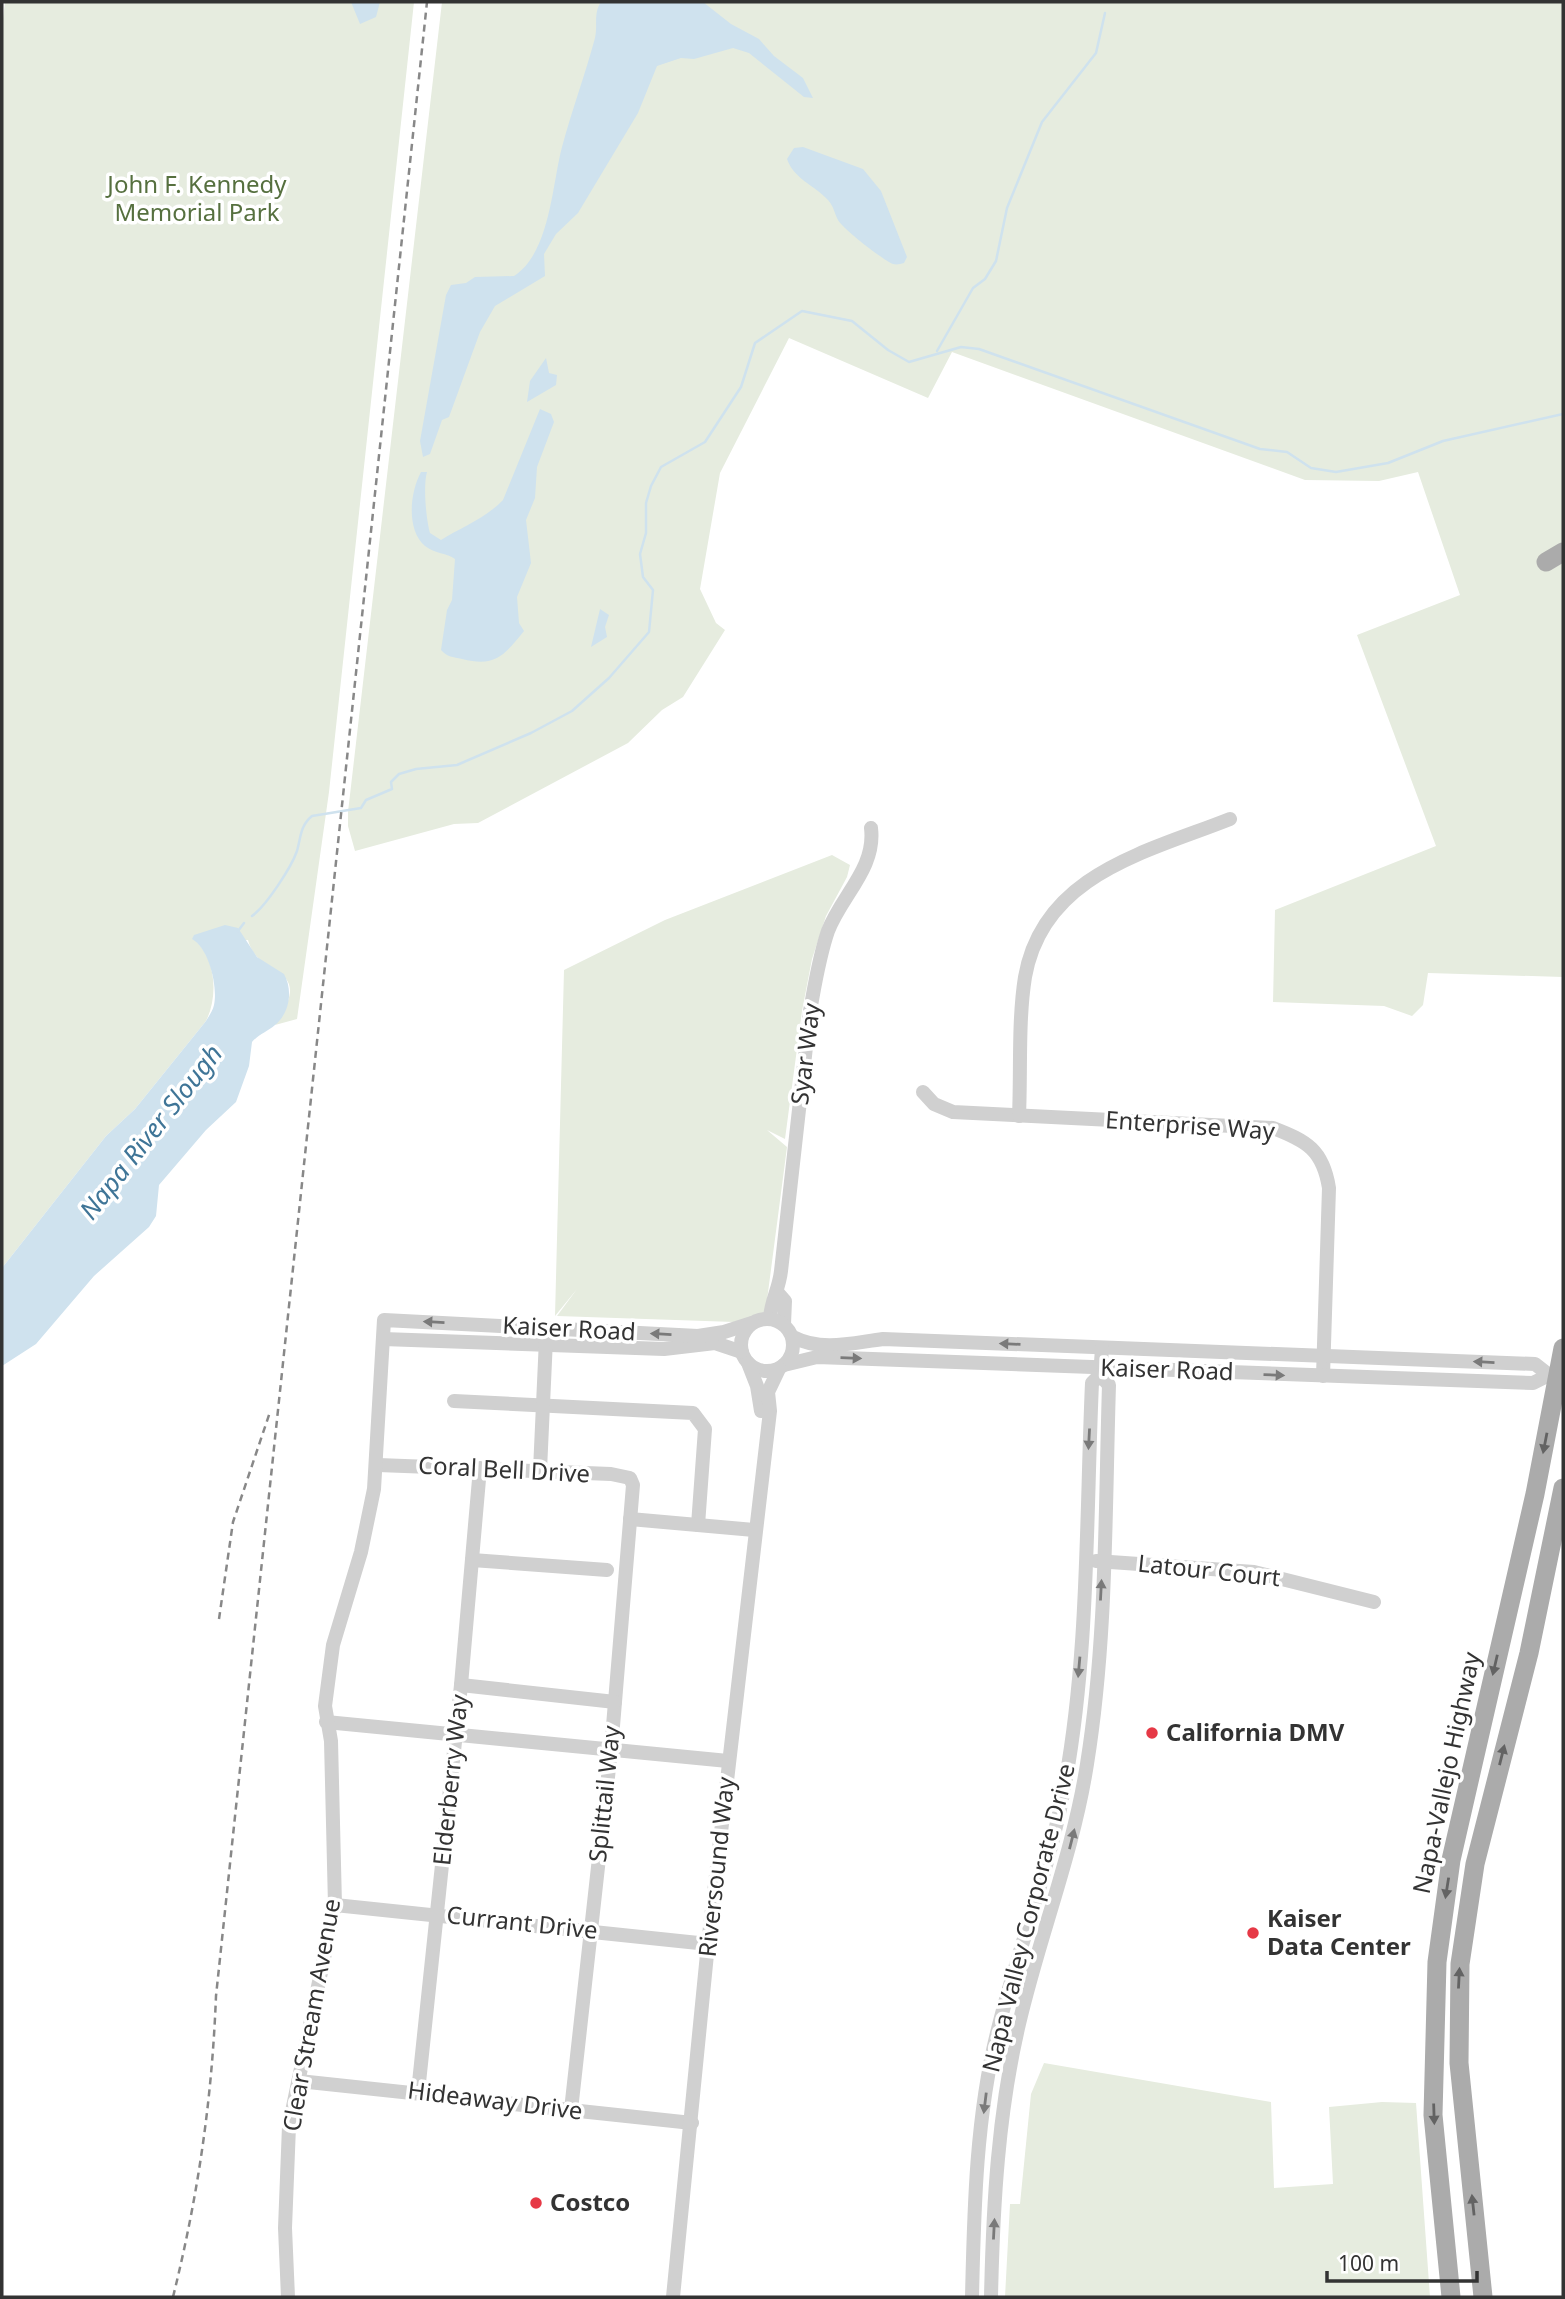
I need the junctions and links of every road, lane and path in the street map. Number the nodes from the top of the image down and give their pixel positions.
1 (1563, 552) edge
2 (1546, 562) dead end
3 (1230, 819) dead end
4 (872, 828) dead end
5 (923, 1092) dead end
6 (1019, 1116) junction
7 (778, 1293) junction
8 (770, 1318) junction
9 (384, 1320) joint
10 (752, 1323) junction
11 (784, 1324) junction
12 (547, 1328) junction
13 (793, 1338) junction
14 (383, 1339) junction
15 (546, 1347) junction
16 (1563, 1348) edge
17 (1102, 1349) junction
18 (1323, 1354) junction
19 (745, 1357) junction
20 (782, 1367) junction
21 (1101, 1371) junction
22 (1322, 1376) junction
23 (1557, 1376) edge
24 (454, 1401) dead end
25 (545, 1405) junction
26 (764, 1436) junction
27 (378, 1465) junction
28 (481, 1468) junction
29 (540, 1471) junction
30 (630, 1478) joint
31 (1563, 1488) edge
32 (630, 1519) junction
33 (698, 1525) junction
34 (754, 1530) junction
35 (472, 1560) junction
36 (1084, 1561) junction
37 (1103, 1561) junction
38 (607, 1570) dead end
39 (1374, 1602) dead end
40 (461, 1685) junction
41 (615, 1702) junction
42 (327, 1722) junction
43 (456, 1734) junction
44 (611, 1750) junction
45 (728, 1761) junction
46 (335, 1905) junction
47 (437, 1914) junction
48 (590, 1931) junction
49 (708, 1944) junction
50 (997, 2031) junction
51 (1017, 2034) junction
52 (299, 2081) junction
53 (418, 2092) junction
54 (571, 2110) junction
55 (692, 2123) junction
56 (288, 2297) edge
57 (673, 2297) edge
58 (972, 2297) edge
59 (991, 2297) edge
60 (1451, 2297) edge
61 (1483, 2297) edge

1 - 2 main road
3 - 6 street
4 - 7 street, Syar Way
5 - 6 street, Enterprise Way
6 - 18 street, Enterprise Way
7 - 8 street, Syar Way
7 - 11 street, Syar Way
8 - 10 street
8 - 11 street
12 -> 9 street, Kaiser Road
9 - 14 street, Clear Stream Avenue
10 -> 12 street, Kaiser Road
10 - 19 street
11 - 13 street
12 - 15 street
17 -> 13 street, Kaiser Road
13 - 20 street
14 - 15 street, Kaiser Road
14 - 27 street, Clear Stream Avenue
15 - 19 street, Kaiser Road
15 - 25 street
16 - 23 main road, Napa-Vallejo Highway
17 - 18 street, Kaiser Road
17 - 21 street, Napa Valley Corporate Drive
18 - 22 street, Enterprise Way
23 -> 18 street, Kaiser Road
19 - 20 street
19 - 26 street, Riversound Way
20 -> 21 street, Kaiser Road
20 - 26 street, Riversound Way
21 -> 22 street, Kaiser Road
21 -> 36 street, Napa Valley Corporate Drive
21 - 37 street, Napa Valley Corporate Drive
22 - 23 street, Kaiser Road
23 -> 60 main road, Napa-Vallejo Highway
24 - 25 street
25 - 29 street
25 - 33 street
26 - 34 street, Riversound Way
27 - 28 street, Coral Bell Drive
27 - 42 street, Clear Stream Avenue
28 - 29 street, Coral Bell Drive
28 - 35 street, Elderberry Way
29 - 30 street, Coral Bell Drive
30 - 32 street, Splittail Way
61 -> 31 main road, Napa-Vallejo Highway
32 - 33 street
32 - 41 street, Splittail Way
33 - 34 street
34 - 45 street, Riversound Way
35 - 38 street
35 - 40 street, Elderberry Way
36 - 37 street, Latour Court
36 -> 50 street, Napa Valley Corporate Drive
37 - 39 street, Latour Court
51 -> 37 street, Napa Valley Corporate Drive
40 - 41 street
40 - 43 street, Elderberry Way
41 - 44 street, Splittail Way
42 - 43 street
42 - 46 street, Clear Stream Avenue
43 - 44 street
43 - 47 street, Elderberry Way
44 - 45 street
44 - 48 street, Splittail Way
45 - 49 street, Riversound Way
46 - 47 street, Currant Drive
46 - 52 street, Clear Stream Avenue
47 - 48 street, Currant Drive
47 - 53 street, Elderberry Way
48 - 49 street, Currant Drive
48 - 54 street, Splittail Way
49 - 55 street, Riversound Way
50 - 51 street
50 -> 58 street, Napa Valley Corporate Drive
59 -> 51 street, Napa Valley Corporate Drive
52 - 53 street, Hideaway Drive
52 - 56 street, Clear Stream Avenue
53 - 54 street, Hideaway Drive
54 - 55 street, Hideaway Drive
55 - 57 street, Riversound Way

